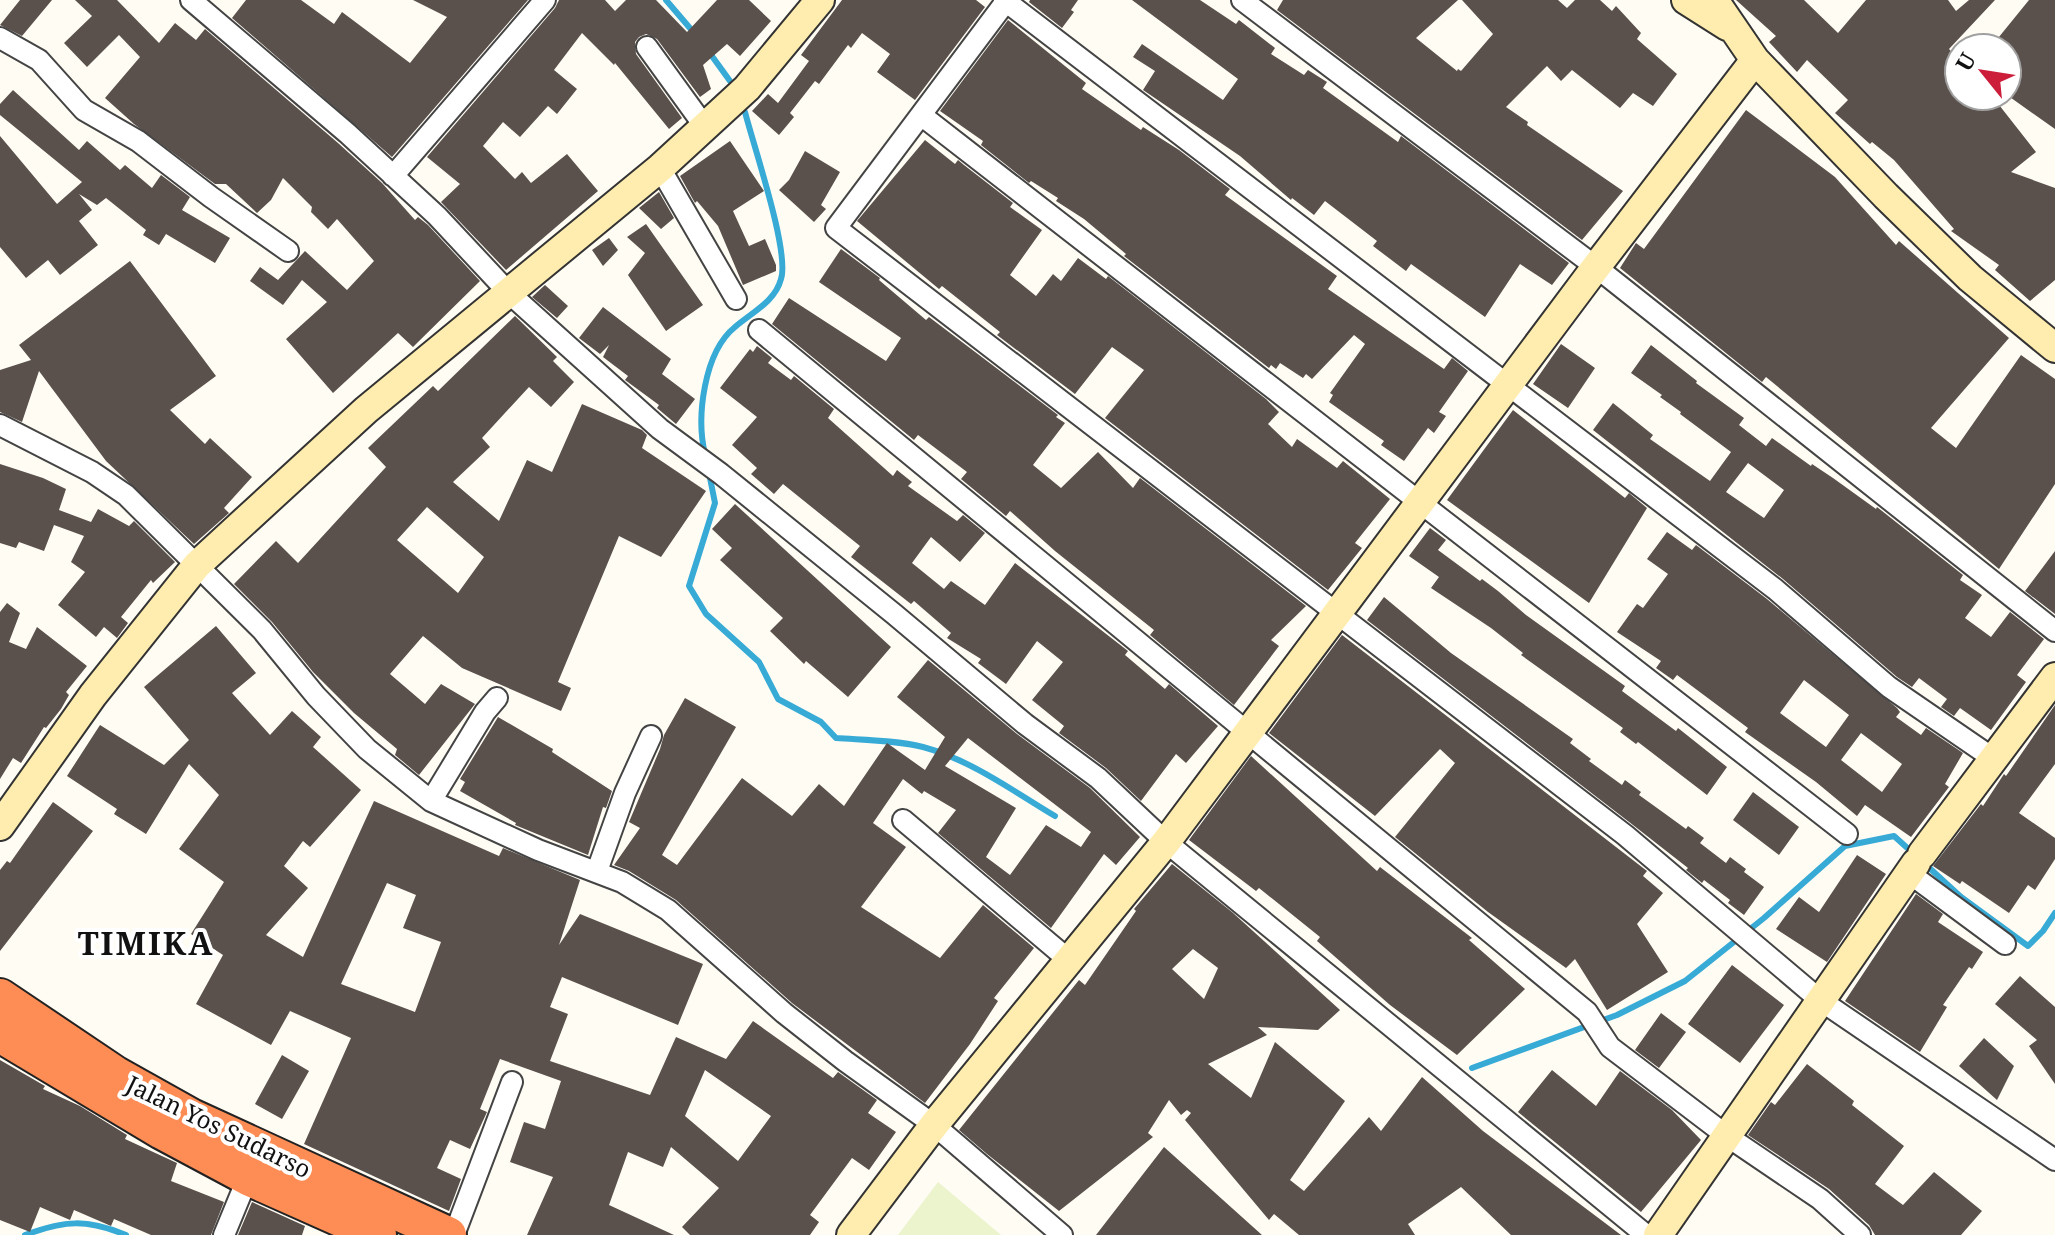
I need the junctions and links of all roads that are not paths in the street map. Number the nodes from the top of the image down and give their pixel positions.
1 (545, 0) edge
2 (820, 0) edge
3 (1242, 0) edge
4 (1686, 0) edge
5 (1714, 0) edge
6 (193, 1) edge
7 (1006, 1) edge
8 (1734, 31) junction
9 (0, 38) edge
10 (647, 47) dead end
11 (1755, 60) junction
12 (921, 115) junction
13 (705, 127) junction
14 (660, 168) junction
15 (393, 176) junction
16 (288, 251) dead end
17 (1596, 267) junction
18 (509, 293) junction
19 (736, 299) dead end
20 (759, 330) dead end
21 (2050, 336) edge
22 (1508, 384) junction
23 (0, 425) edge
24 (1421, 502) junction
25 (197, 565) junction
26 (1337, 614) junction
27 (2055, 631) edge
28 (2055, 677) edge
29 (497, 698) dead end
30 (1248, 733) junction
31 (651, 736) dead end
32 (1994, 759) junction
33 (431, 801) junction
34 (903, 820) dead end
35 (0, 826) edge
36 (1847, 834) dead end
37 (1166, 842) junction
38 (1916, 863) junction
39 (597, 871) junction
40 (2005, 944) dead end
41 (1070, 961) junction
42 (0, 997) edge
43 (1820, 1000) junction
44 (0, 1034) edge
45 (512, 1082) dead end
46 (934, 1125) junction
47 (1727, 1136) junction
48 (2055, 1160) edge
49 (248, 1177) junction
50 (224, 1235) edge
51 (378, 1235) edge
52 (451, 1235) edge
53 (851, 1235) edge
54 (1062, 1235) edge
55 (1646, 1235) edge
56 (1658, 1235) edge
57 (1860, 1235) edge

1 - 15 street
2 - 13 street
3 - 17 street
4 - 8 street
5 - 8 street
6 - 15 street
7 - 12 street
7 - 22 street
8 - 11 street
9 - 16 street
10 - 13 street
11 - 17 street
11 - 21 street
12 - 24 street
12 - 26 street
13 - 14 street
14 - 18 street
14 - 19 street
15 - 18 street
17 - 22 street
17 - 27 street
18 - 25 street
18 - 37 street
20 - 30 street
22 - 24 street
22 - 32 street
23 - 25 street
24 - 26 street
24 - 36 street
25 - 33 street
25 - 35 street
26 - 30 street
26 - 43 street
28 - 32 street
29 - 33 street
30 - 37 street
30 - 47 street
31 - 39 street
32 - 38 street
33 - 39 street
34 - 41 street
37 - 41 street
37 - 55 street
38 - 40 street
38 - 43 street
39 - 46 street
41 - 46 street
42 - 52 highway, Jalan Yos Sudarso
43 - 47 street
43 - 48 street
44 - 49 highway, Jalan Yos Sudarso
45 - 52 street
46 - 53 street
46 - 54 street
47 - 56 street
47 - 57 street
49 - 50 street
49 - 51 highway, Jalan Yos Sudarso

